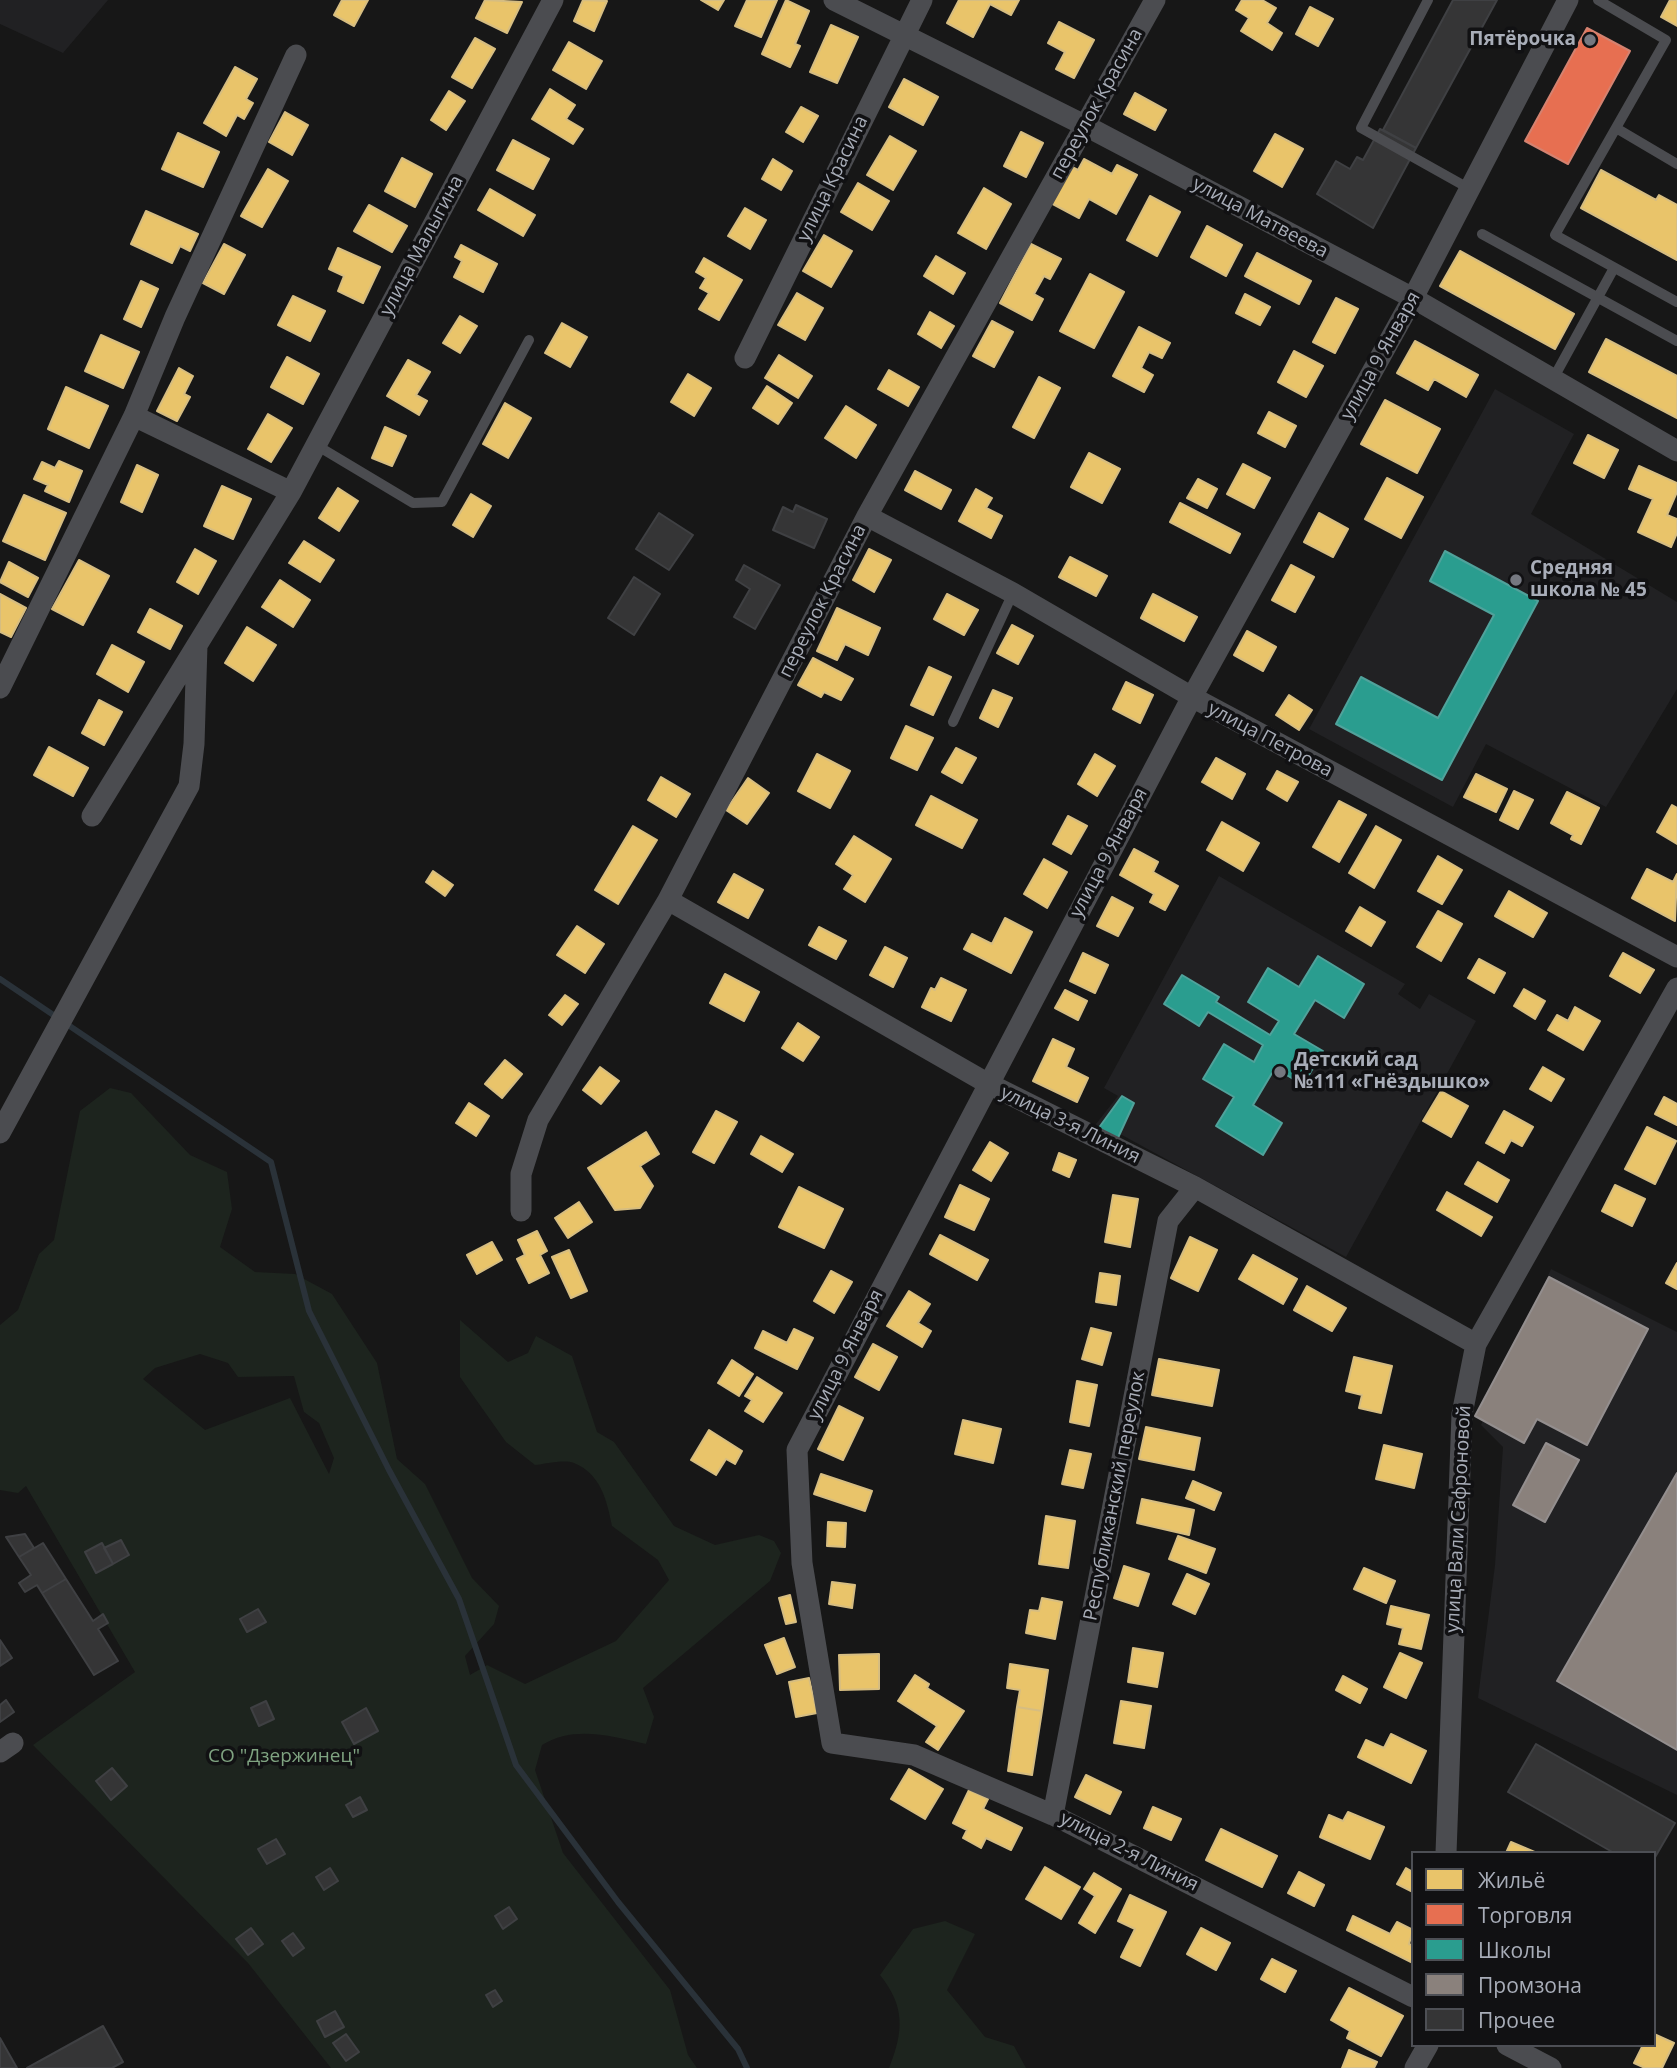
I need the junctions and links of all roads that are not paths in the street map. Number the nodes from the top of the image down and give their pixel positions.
1 (553, 0) edge
2 (834, 0) edge
3 (922, 0) edge
4 (1155, 0) edge
5 (1428, 0) edge
6 (1568, 0) edge
7 (1598, 0) edge
8 (903, 35) junction
9 (296, 55) dead end
10 (1086, 126) junction
11 (1616, 128) junction
12 (1677, 164) edge
13 (1470, 189) junction
14 (1482, 234) dead end
15 (1614, 268) junction
16 (1413, 298) junction
17 (1598, 298) junction
18 (1677, 302) edge
19 (529, 340) dead end
20 (1677, 341) edge
21 (745, 358) dead end
22 (1553, 379) junction
23 (134, 416) junction
24 (316, 445) junction
25 (1677, 451) edge
26 (291, 492) junction
27 (867, 516) junction
28 (1013, 593) junction
29 (197, 644) junction
30 (0, 688) edge
31 (1192, 698) junction
32 (953, 722) dead end
33 (92, 816) dead end
34 (668, 900) junction
35 (1677, 957) edge
36 (1677, 988) edge
37 (987, 1083) junction
38 (0, 1133) edge
39 (1195, 1187) junction
40 (521, 1211) dead end
41 (1476, 1344) junction
42 (832, 1743) joint
43 (1053, 1815) junction
44 (1446, 1851) edge
45 (1411, 1996) edge
46 (1427, 2047) edge
47 (1511, 2047) edge
48 (1415, 2068) edge
49 (1552, 2068) edge

1 - 24 street, улица Малыгина
2 - 8 street, улица Матвеева
3 - 8 street, улица Красина
4 - 10 street, переулок Красина
5 - 13 lane
6 - 13 street, улица 9 Января
7 - 11 lane
8 - 10 street, улица Матвеева
8 - 21 street, улица Красина
9 - 23 street
10 - 16 street, улица Матвеева
10 - 27 street, переулок Красина
11 - 12 lane
11 - 15 lane
13 - 16 street, улица 9 Января
14 - 17 lane
15 - 17 lane
15 - 18 lane
16 - 22 street, улица Матвеева
16 - 31 street, улица 9 Января
17 - 20 lane
17 - 22 lane
19 - 24 lane
22 - 25 street, улица Матвеева
23 - 26 street
23 - 30 street
24 - 26 street, улица Малыгина
26 - 29 street, улица Малыгина
27 - 28 street, улица Петрова
27 - 34 street, переулок Красина
28 - 31 street, улица Петрова
28 - 32 lane
29 - 33 street, улица Малыгина
29 - 38 street
31 - 35 street, улица Петрова
31 - 37 street, улица 9 Января
34 - 37 street, улица 3-я Линия
34 - 40 street, переулок Красина
36 - 41 street, улица Вали Сафроновой
37 - 39 street, улица 3-я Линия
37 - 42 street, улица 9 Января
39 - 41 street, улица 3-я Линия
39 - 43 street, Республиканский переулок
41 - 44 street, улица Вали Сафроновой
42 - 43 street, улица 2-я Линия
43 - 45 street, улица 2-я Линия
46 - 48 street
47 - 49 street

